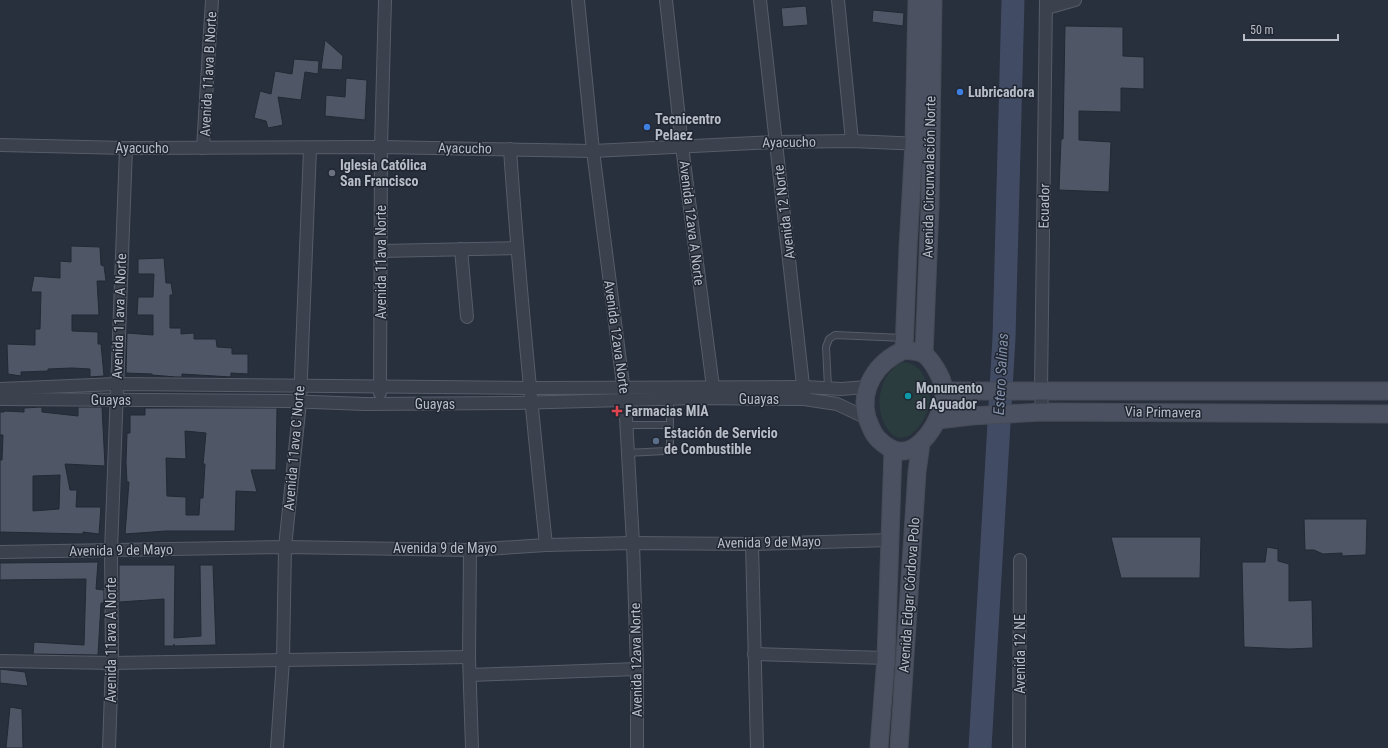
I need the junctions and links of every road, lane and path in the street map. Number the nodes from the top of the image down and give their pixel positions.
1 (212, 0) edge
2 (384, 0) edge
3 (578, 0) edge
4 (666, 0) edge
5 (760, 0) edge
6 (838, 0) edge
7 (917, 0) edge
8 (933, 0) edge
9 (1075, 0) edge
10 (1047, 4) edge
11 (852, 141) junction
12 (776, 142) junction
13 (914, 143) junction
14 (0, 145) edge
15 (931, 145) junction
16 (682, 146) junction
17 (381, 147) junction
18 (126, 148) junction
19 (203, 148) junction
20 (310, 148) junction
21 (510, 149) junction
22 (593, 151) junction
23 (517, 248) junction
24 (461, 249) junction
25 (381, 251) junction
26 (467, 317) dead end
27 (904, 344) junction
28 (924, 354) junction
29 (116, 384) junction
30 (380, 386) junction
31 (300, 387) junction
32 (623, 387) junction
33 (804, 387) junction
34 (828, 387) junction
35 (867, 387) junction
36 (529, 388) junction
37 (0, 389) edge
38 (1041, 390) junction
39 (944, 391) junction
40 (1388, 391) edge
41 (712, 393) junction
42 (0, 399) edge
43 (670, 399) junction
44 (804, 399) junction
45 (116, 400) junction
46 (625, 400) junction
47 (300, 402) junction
48 (530, 403) junction
49 (381, 404) junction
50 (1042, 412) junction
51 (1388, 414) edge
52 (867, 418) junction
53 (938, 420) junction
54 (670, 425) junction
55 (627, 426) junction
56 (921, 443) junction
57 (893, 450) junction
58 (627, 453) junction
59 (890, 540) junction
60 (633, 543) junction
61 (752, 544) junction
62 (546, 545) junction
63 (285, 548) junction
64 (470, 550) junction
65 (111, 551) junction
66 (0, 552) edge
67 (1020, 560) dead end
68 (754, 654) junction
69 (469, 657) junction
70 (886, 658) junction
71 (283, 660) junction
72 (0, 661) edge
73 (112, 663) junction
74 (637, 668) junction
75 (470, 675) junction
76 (109, 748) edge
77 (277, 748) edge
78 (472, 748) edge
79 (637, 748) edge
80 (757, 748) edge
81 (879, 748) edge
82 (899, 748) edge
83 (1019, 748) edge

1 - 19 street, Avenida 11ava B Norte
2 - 17 street, Avenida 11ava Norte
3 - 22 street, Avenida 12ava Norte
4 - 16 street, Avenida 12ava A Norte
5 - 12 street, Avenida 12 Norte
6 - 11 street
7 - 13 main road, Avenida Circunvalación Norte
8 - 15 main road, Avenida Circunvalación Norte
9 - 10 street
10 - 38 street, Ecuador
11 - 12 street, Ayacucho
11 - 13 street, Ayacucho
12 - 16 street, Ayacucho
12 - 33 street, Avenida 12 Norte
13 - 15 street, Ayacucho
13 - 27 main road, Avenida Circunvalación Norte
14 - 18 street, Ayacucho
15 - 28 main road, Avenida Circunvalación Norte
16 - 22 street, Ayacucho
16 - 41 street, Avenida 12ava A Norte
17 - 20 street, Ayacucho
17 - 21 street, Ayacucho
17 - 25 street, Avenida 11ava Norte
18 - 19 street, Ayacucho
18 - 29 street, Avenida 11ava A Norte
19 - 20 street, Ayacucho
20 - 31 street, Avenida 11ava C Norte
21 - 22 street, Ayacucho
21 - 23 street
22 - 32 street, Avenida 12ava Norte
23 - 24 street
23 - 36 street
24 - 25 street
24 - 26 street
25 - 30 street, Avenida 11ava Norte
27 - 28 main road
27 - 34 lane
27 - 35 main road
28 - 39 main road
29 - 31 street, Guayas
29 - 37 street, Guayas
29 - 45 street, Avenida 11ava A Norte
30 - 31 street, Guayas
30 - 36 street, Guayas
30 - 49 street, Avenida 11ava Norte
31 - 47 street, Avenida 11ava C Norte
32 - 36 street, Guayas
32 - 41 street, Guayas
32 - 46 street, Avenida 12ava Norte
33 - 34 street, Guayas
33 - 41 street, Guayas
33 - 44 street, Avenida 12 Norte
34 - 35 street, Guayas
35 - 52 main road
36 - 48 street
38 - 39 main road, Via Primavera
38 - 40 main road, Via Primavera
38 - 50 street, Ecuador
39 - 53 main road
41 - 43 street, Guayas
41 - 44 street, Guayas
42 - 45 street, Guayas
43 - 46 street, Guayas
43 - 54 lane
44 - 52 street, Guayas
45 - 47 street, Guayas
45 - 65 street, Avenida 11ava A Norte
46 - 48 street, Guayas
46 - 55 street, Avenida 12ava Norte
47 - 49 street, Guayas
47 - 63 street, Avenida 11ava C Norte
48 - 49 street, Guayas
48 - 62 street
50 - 51 main road, Via Primavera
50 - 53 main road, Via Primavera
52 - 57 main road
53 - 56 main road
54 - 55 lane
54 - 58 lane
55 - 58 street, Avenida 12ava Norte
56 - 57 main road
56 - 82 main road, Avenida Edgar Córdova Polo
57 - 59 main road, Avenida Edgar Córdova Polo
58 - 60 street, Avenida 12ava Norte
59 - 61 street, Avenida 9 de Mayo
59 - 70 main road, Avenida Edgar Córdova Polo
60 - 61 street, Avenida 9 de Mayo
60 - 62 street, Avenida 9 de Mayo
60 - 74 street, Avenida 12ava Norte
61 - 68 street
62 - 64 street, Avenida 9 de Mayo
63 - 64 street, Avenida 9 de Mayo
63 - 65 street, Avenida 9 de Mayo
63 - 71 street, Avenida 11ava C Norte
64 - 69 street
65 - 66 street, Avenida 9 de Mayo
65 - 73 street, Avenida 11ava A Norte
67 - 83 street, Avenida 12 NE
68 - 70 street
68 - 80 street
69 - 71 street
69 - 75 street
70 - 81 main road, Avenida Edgar Córdova Polo
71 - 73 street
71 - 77 street, Avenida 11ava C Norte
72 - 73 street
73 - 76 street, Avenida 11ava A Norte
74 - 75 street
74 - 79 street, Avenida 12ava Norte
75 - 78 street

